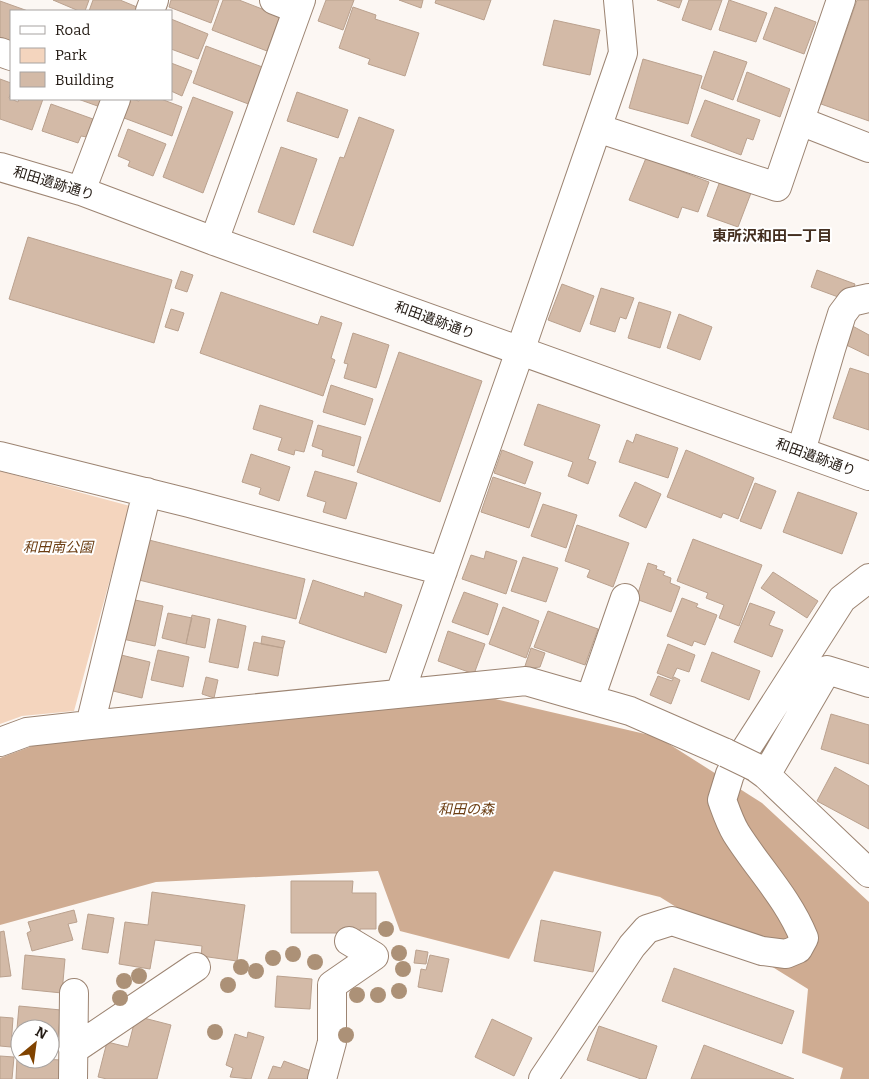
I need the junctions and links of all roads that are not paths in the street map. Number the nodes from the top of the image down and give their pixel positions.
1 (618, 0) edge
2 (841, 0) edge
3 (290, 3) edge
4 (116, 100) edge
5 (800, 121) junction
6 (597, 128) junction
7 (869, 148) edge
8 (0, 167) edge
9 (81, 191) junction
10 (214, 241) junction
11 (869, 298) edge
12 (520, 351) junction
13 (801, 451) junction
14 (0, 456) edge
15 (869, 476) edge
16 (147, 492) junction
17 (443, 571) junction
18 (869, 578) edge
19 (625, 598) dead end
20 (869, 683) edge
21 (400, 693) junction
22 (590, 699) junction
23 (90, 725) junction
24 (0, 742) edge
25 (761, 771) junction
26 (869, 873) edge
27 (349, 940) dead end
28 (196, 967) dead end
29 (74, 993) dead end
30 (73, 1050) junction
31 (72, 1079) edge
32 (322, 1079) edge
33 (543, 1079) edge

1 - 6 street
2 - 5 street
3 - 10 street
4 - 9 street
5 - 6 street
5 - 7 street
6 - 12 street
8 - 9 street, 和田遺跡通り
9 - 10 street, 和田遺跡通り
10 - 12 street, 和田遺跡通り
11 - 13 street
12 - 13 street, 和田遺跡通り
12 - 17 street
13 - 15 street, 和田遺跡通り
14 - 16 street
16 - 17 street
16 - 23 street
17 - 21 street
18 - 33 street
19 - 22 street
20 - 25 street
21 - 22 street
21 - 23 street
22 - 25 street, bridge
23 - 24 street
25 - 26 street
27 - 32 street
28 - 30 street
29 - 30 street
30 - 31 street

